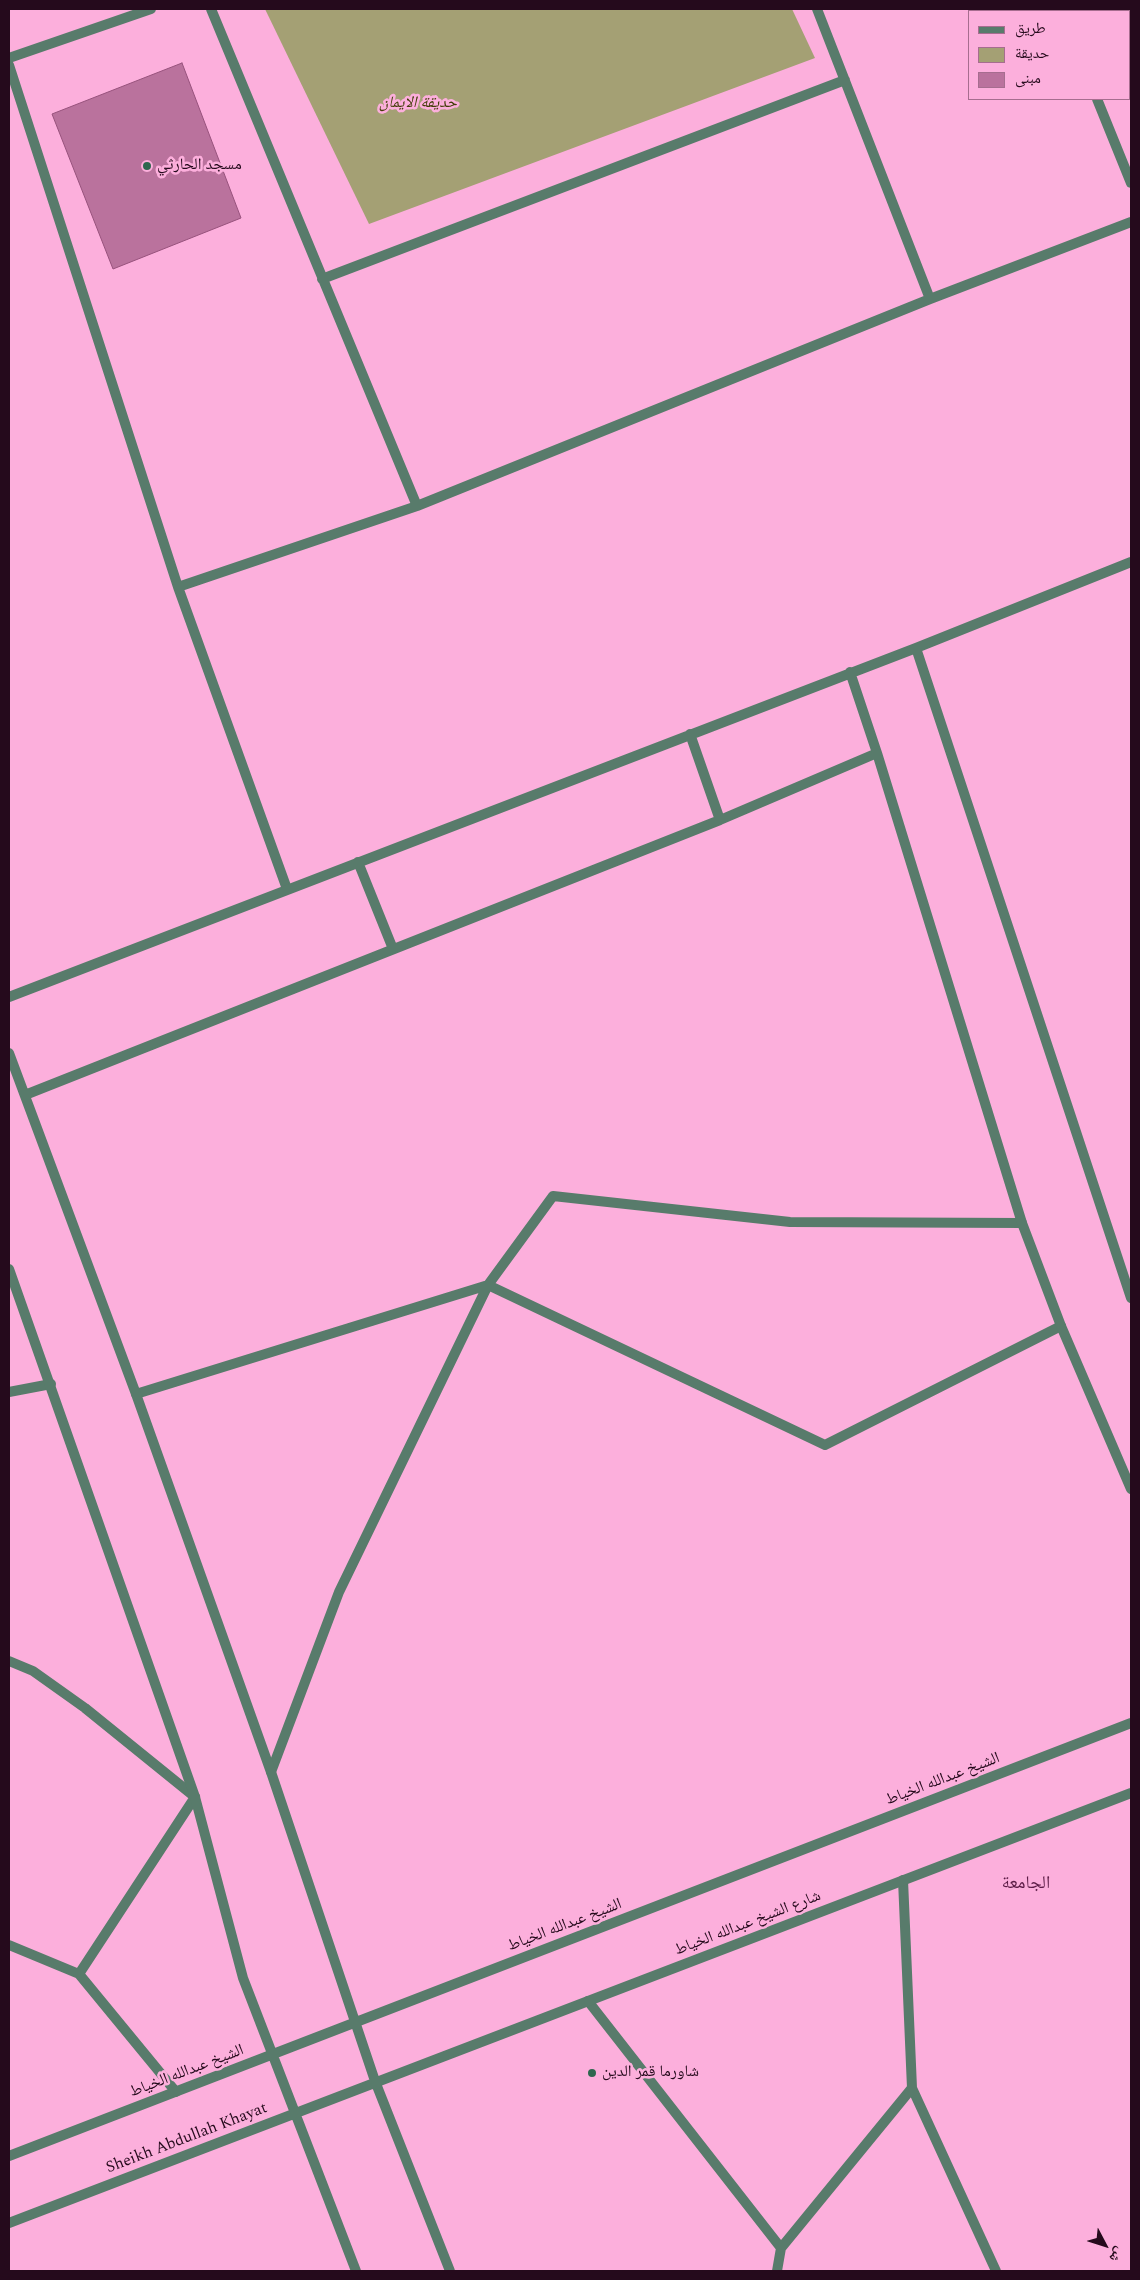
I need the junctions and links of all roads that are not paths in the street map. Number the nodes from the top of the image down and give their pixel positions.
1 (151, 9) edge
2 (211, 9) edge
3 (817, 9) edge
4 (9, 58) edge
5 (9, 65) edge
6 (845, 80) junction
7 (1098, 100) edge
8 (1131, 183) edge
9 (1131, 222) edge
10 (322, 279) junction
11 (930, 299) junction
12 (417, 506) junction
13 (1131, 562) edge
14 (178, 587) junction
15 (916, 648) junction
16 (850, 672) junction
17 (690, 734) junction
18 (877, 753) junction
19 (720, 820) junction
20 (358, 862) junction
21 (287, 889) junction
22 (393, 950) junction
23 (9, 997) edge
24 (9, 1053) edge
25 (25, 1095) junction
26 (1022, 1223) junction
27 (9, 1269) edge
28 (488, 1286) junction
29 (1131, 1298) edge
30 (1061, 1326) junction
31 (51, 1384) junction
32 (9, 1392) edge
33 (136, 1394) junction
34 (1131, 1489) edge
35 (9, 1661) edge
36 (1131, 1723) edge
37 (270, 1772) junction
38 (1131, 1792) edge
39 (195, 1797) junction
40 (903, 1880) junction
41 (9, 1945) edge
42 (79, 1974) junction
43 (588, 2001) junction
44 (354, 2023) junction
45 (271, 2055) junction
46 (375, 2081) junction
47 (912, 2088) junction
48 (176, 2092) junction
49 (295, 2114) junction
50 (9, 2156) edge
51 (9, 2223) edge
52 (781, 2248) junction
53 (356, 2271) edge
54 (450, 2271) edge
55 (777, 2271) edge
56 (996, 2271) edge

1 - 4 street
2 - 10 street
3 - 6 street
5 - 14 street
6 - 10 street
6 - 11 street
7 - 8 street
9 - 11 street
10 - 12 street
11 - 12 street
12 - 14 street
13 - 15 street
14 - 21 street
15 - 16 street
15 - 29 street
16 - 17 street
16 - 18 street
17 - 19 street
17 - 20 street
18 - 19 street
18 - 26 street
19 - 22 street
20 - 21 street
20 - 22 street
21 - 23 street
22 - 25 street
24 - 25 street
25 - 33 street
26 - 28 street
26 - 30 street
27 - 31 street
28 - 30 street
28 - 33 street
28 - 37 street
30 - 34 street
31 - 32 street
31 - 39 street
33 - 37 street
35 - 39 street
36 - 44 street, الشيخ عبدالله الخياط
37 - 44 street
38 - 40 street, شارع الشيخ عبدالله الخياط
39 - 42 street
39 - 45 street
40 - 43 street, شارع الشيخ عبدالله الخياط
40 - 47 street
41 - 42 street
42 - 48 street
43 - 46 street, شارع الشيخ عبدالله الخياط
43 - 52 street
44 - 45 street, الشيخ عبدالله الخياط
44 - 46 street
45 - 48 street, الشيخ عبدالله الخياط
45 - 49 street
46 - 49 street, Sheikh Abdullah Khayat
46 - 54 street
47 - 52 street
47 - 56 street
48 - 50 street, الشيخ عبدالله الخياط
49 - 51 street, Sheikh Abdullah Khayat
49 - 53 street
52 - 55 street

